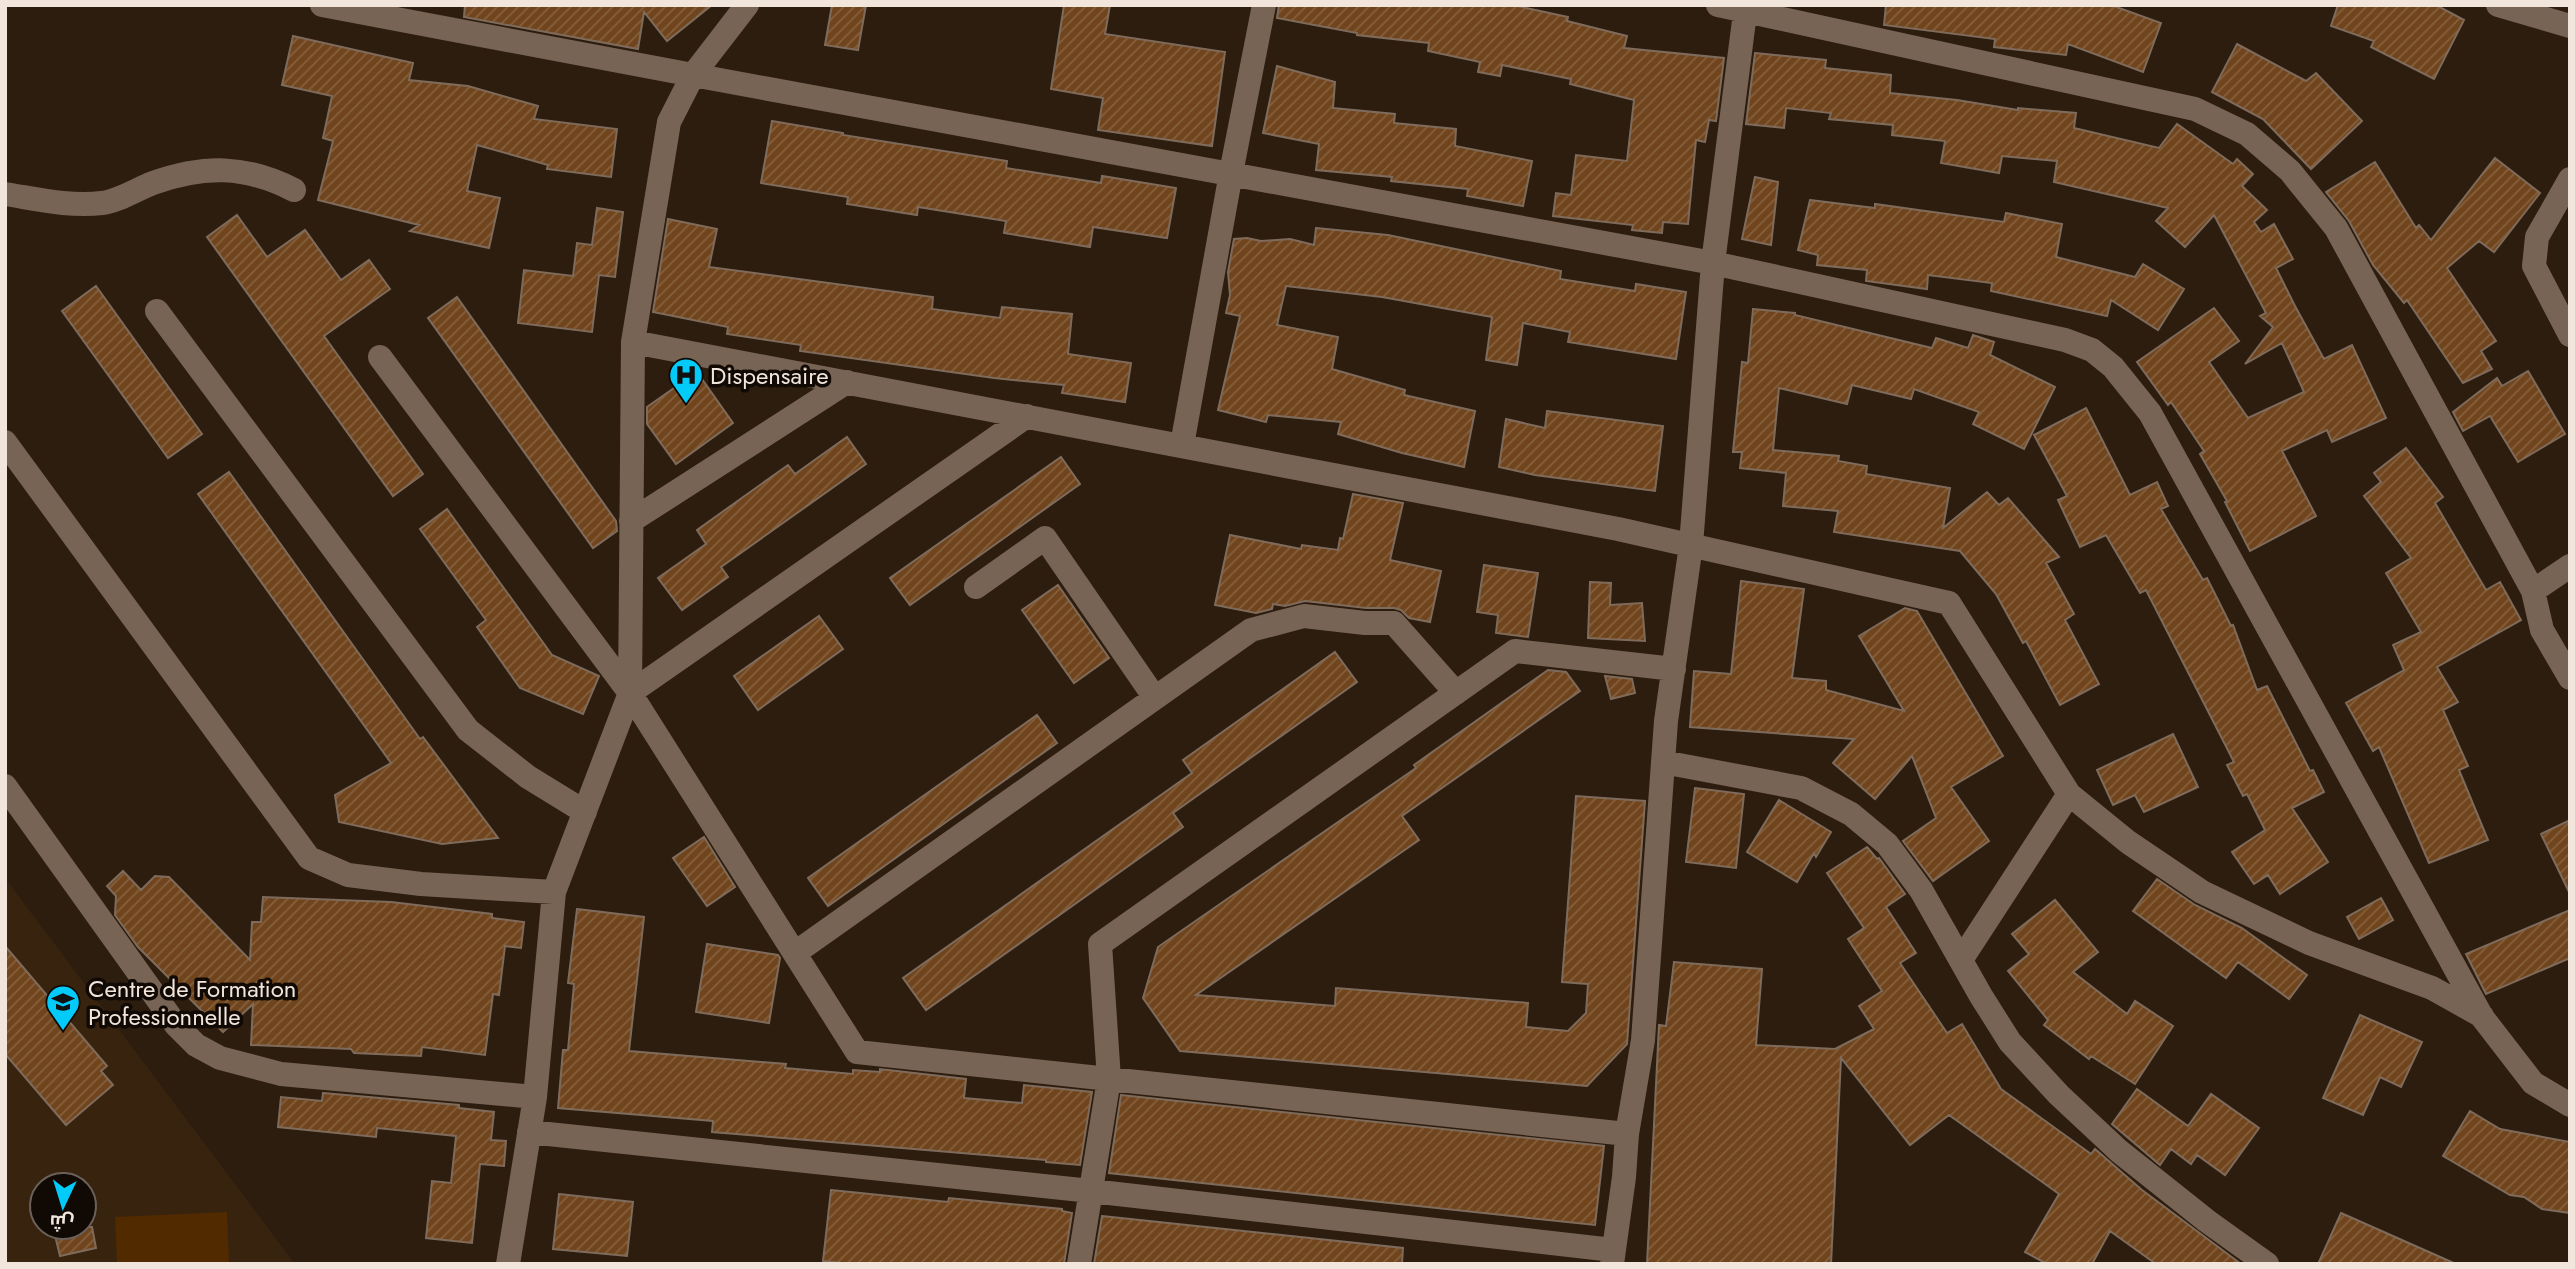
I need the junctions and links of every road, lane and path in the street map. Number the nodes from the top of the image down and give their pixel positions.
1 (322, 5) edge
2 (747, 5) edge
3 (1264, 5) edge
4 (1718, 5) edge
5 (2498, 5) edge
6 (1746, 8) edge
7 (2570, 26) edge
8 (694, 75) junction
9 (1231, 173) junction
10 (2570, 179) edge
11 (294, 190) dead end
12 (5, 194) edge
13 (1713, 262) junction
14 (157, 312) dead end
15 (2570, 335) edge
16 (633, 342) junction
17 (380, 357) dead end
18 (847, 382) junction
19 (1027, 416) junction
20 (5, 442) edge
21 (1182, 445) junction
22 (631, 521) junction
23 (1691, 545) junction
24 (2570, 565) edge
25 (976, 587) dead end
26 (2533, 591) junction
27 (1674, 668) junction
28 (2570, 678) edge
29 (630, 693) junction
30 (1456, 693) junction
31 (1155, 698) junction
32 (1663, 762) junction
33 (5, 786) edge
34 (2069, 794) junction
35 (585, 811) junction
36 (554, 892) junction
37 (795, 953) junction
38 (1961, 960) junction
39 (2482, 1017) junction
40 (1109, 1079) junction
41 (535, 1097) junction
42 (2570, 1105) edge
43 (529, 1132) junction
44 (1628, 1134) junction
45 (1091, 1191) junction
46 (1613, 1257) edge
47 (508, 1264) edge
48 (1079, 1264) edge
49 (2267, 1264) edge

1 - 8 street
2 - 8 street
3 - 9 street
4 - 6 street
5 - 7 street
6 - 13 street
6 - 26 street
8 - 9 street
8 - 16 street
9 - 13 street
9 - 21 street
10 - 15 street
11 - 12 street
13 - 23 street
13 - 39 street
14 - 35 street
16 - 18 street
16 - 22 street
17 - 29 street
18 - 19 street
18 - 22 street
19 - 21 street
19 - 29 street
20 - 36 street
21 - 23 street
22 - 29 street
23 - 27 street
23 - 34 street
24 - 26 street
25 - 31 street
26 - 28 street
27 - 30 street
27 - 32 street
29 - 35 street
29 - 37 street
30 - 31 street
30 - 40 street
31 - 37 street
32 - 38 street
32 - 44 street
33 - 41 street
34 - 38 street
34 - 39 street
35 - 36 street
36 - 41 street
37 - 40 street
38 - 49 street
39 - 42 street
40 - 44 street
40 - 45 street
41 - 43 street
43 - 45 street
43 - 47 street
44 - 46 street
45 - 46 street
45 - 48 street

